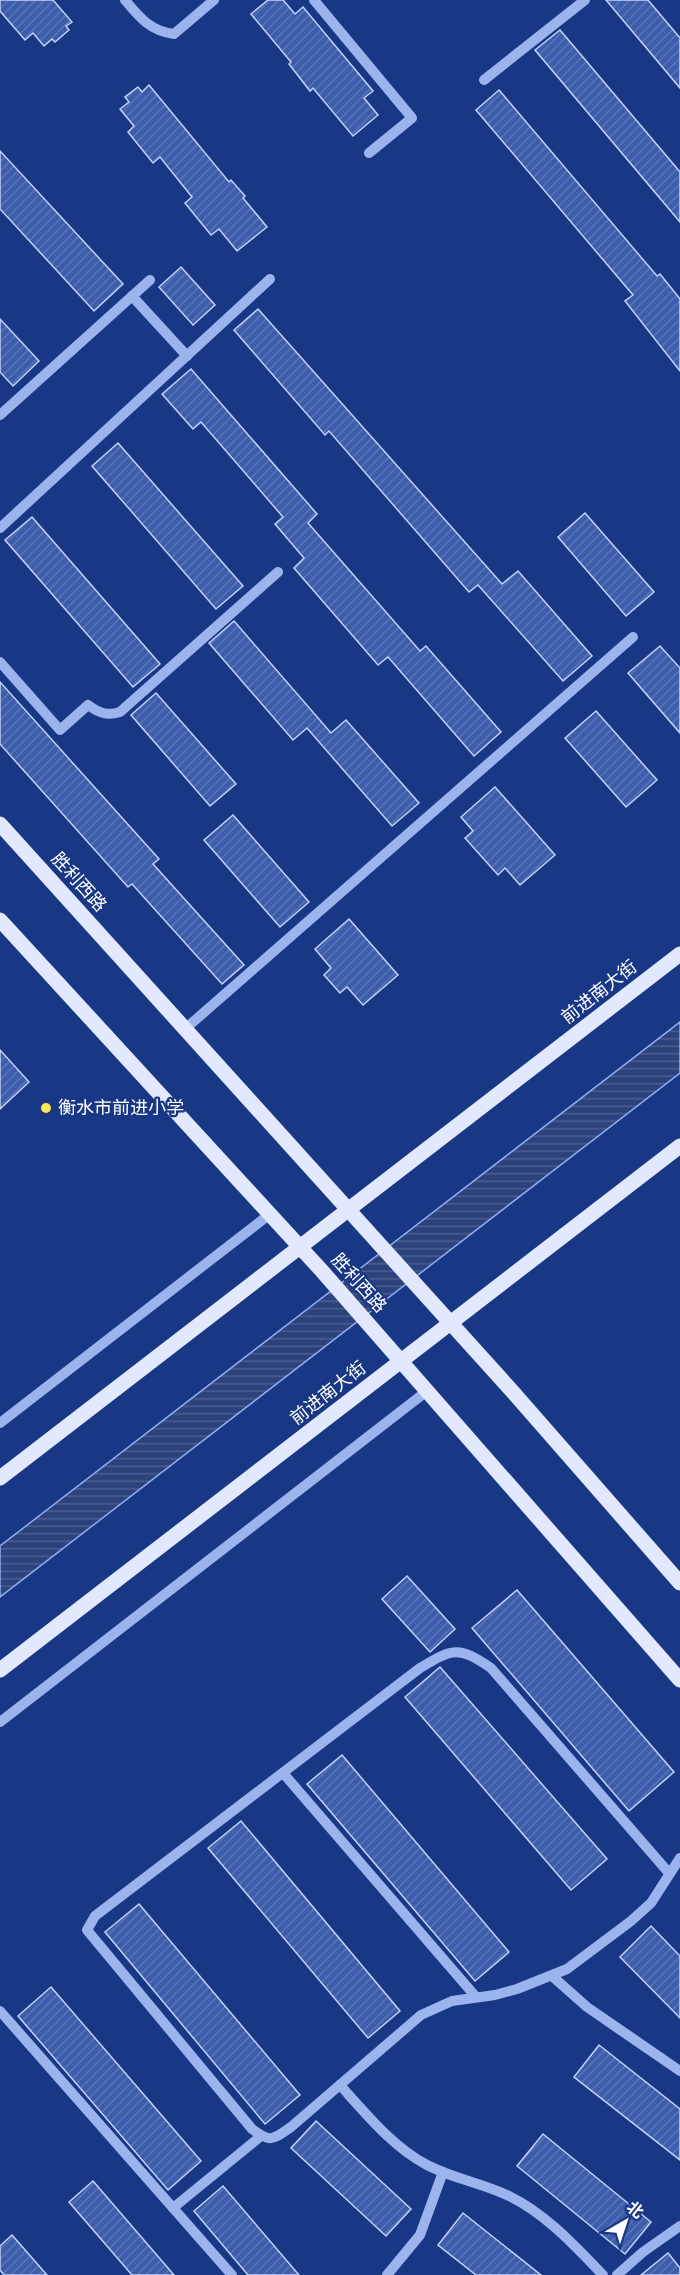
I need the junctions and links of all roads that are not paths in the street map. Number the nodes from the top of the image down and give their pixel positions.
1 (125, 0) edge
2 (214, 0) edge
3 (314, 0) edge
4 (585, 0) edge
5 (484, 80) dead end
6 (369, 153) dead end
7 (270, 279) dead end
8 (150, 280) dead end
9 (132, 296) junction
10 (187, 356) junction
11 (0, 415) edge
12 (0, 528) edge
13 (278, 572) dead end
14 (633, 637) dead end
15 (0, 663) edge
16 (0, 824) edge
17 (0, 920) edge
18 (680, 954) edge
19 (185, 1029) junction
20 (680, 1146) edge
21 (349, 1209) junction
22 (270, 1214) junction
23 (300, 1247) junction
24 (450, 1323) junction
25 (401, 1361) junction
26 (427, 1391) junction
27 (0, 1423) edge
28 (0, 1478) edge
29 (680, 1583) edge
30 (0, 1670) edge
31 (680, 1680) edge
32 (0, 1722) edge
33 (283, 1773) junction
34 (680, 1858) edge
35 (669, 1873) junction
36 (552, 1976) junction
37 (476, 1997) junction
38 (0, 2011) edge
39 (680, 2072) edge
40 (340, 2085) junction
41 (261, 2136) junction
42 (443, 2172) junction
43 (173, 2208) junction
44 (680, 2226) edge
45 (231, 2275) edge
46 (387, 2275) edge
47 (603, 2275) edge
48 (617, 2275) edge

1 - 2 street
3 - 6 street
4 - 5 street
7 - 10 street
8 - 9 street
9 - 10 street
9 - 11 street
10 - 12 street
13 - 15 street
14 - 19 street
16 - 19 main road, 胜利西路
17 - 22 main road, 胜利西路
18 - 21 main road, 前进南大街
19 - 21 main road, 胜利西路
20 - 24 main road, 前进南大街
21 - 23 main road, 前进南大街
21 - 24 main road, 胜利西路
22 - 23 main road, 胜利西路
22 - 27 street
23 - 25 main road, 胜利西路
23 - 28 main road, 前进南大街
24 - 25 main road, 前进南大街
24 - 29 main road, 胜利西路
25 - 26 main road, 胜利西路
25 - 30 main road, 前进南大街
26 - 31 main road, 胜利西路
26 - 32 street
33 - 35 street
33 - 37 street
33 - 41 street
34 - 35 street
35 - 36 street
36 - 37 street
36 - 39 street
37 - 40 street
38 - 43 street
40 - 41 street
40 - 42 street
41 - 43 street
42 - 46 street
42 - 47 street
43 - 45 street
44 - 48 street

